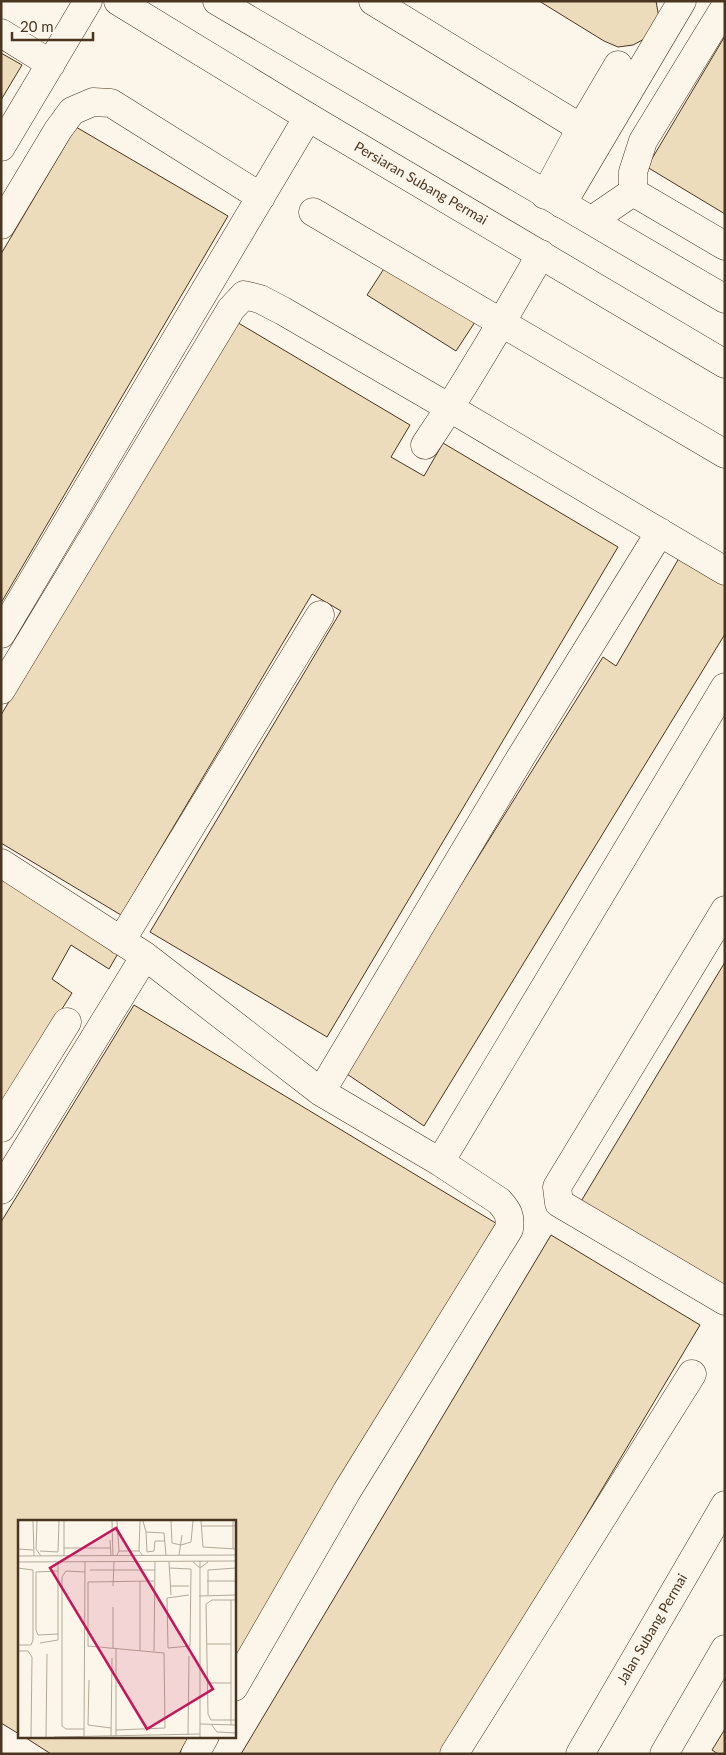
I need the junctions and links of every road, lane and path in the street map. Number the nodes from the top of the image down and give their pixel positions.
1 (88, 1) edge
2 (118, 1) edge
3 (217, 1) edge
4 (373, 1) edge
5 (682, 1) edge
6 (725, 7) edge
7 (1, 34) edge
8 (51, 64) junction
9 (618, 65) dead end
10 (308, 117) junction
11 (581, 128) junction
12 (1, 147) edge
13 (633, 192) junction
14 (261, 197) junction
15 (553, 199) junction
16 (313, 212) dead end
17 (592, 220) junction
18 (1, 225) edge
19 (725, 246) edge
20 (541, 254) junction
21 (725, 299) edge
22 (502, 322) junction
23 (725, 364) edge
24 (450, 408) junction
25 (425, 445) dead end
26 (725, 454) edge
27 (660, 532) junction
28 (725, 571) edge
29 (320, 615) dead end
30 (1, 634) edge
31 (725, 687) edge
32 (1, 690) edge
33 (1, 863) edge
34 (725, 910) edge
35 (121, 940) junction
36 (145, 956) junction
37 (67, 1022) dead end
38 (321, 1092) junction
39 (1, 1128) edge
40 (440, 1162) junction
41 (1, 1190) edge
42 (725, 1301) edge
43 (692, 1374) dead end
44 (725, 1505) edge
45 (725, 1649) edge
46 (717, 1682) edge
47 (235, 1685) edge
48 (204, 1738) edge
49 (195, 1754) edge
50 (454, 1754) edge
51 (580, 1754) edge
52 (664, 1754) edge

1 - 8 main road
2 - 10 main road, Persiaran Subang Permai
3 - 15 main road
4 - 11 main road
5 - 15 main road
6 - 13 main road
7 - 8 main road
8 - 12 main road
9 - 11 main road
10 - 14 main road
10 - 20 main road, Persiaran Subang Permai
11 - 15 main road
13 - 17 main road
13 - 19 main road
14 - 18 main road
14 - 30 main road
15 - 17 main road
16 - 22 main road
17 - 21 main road
20 - 22 main road
20 - 23 main road, Persiaran Subang Permai
22 - 24 main road
22 - 26 main road
24 - 25 main road
24 - 27 main road
24 - 32 main road
27 - 28 main road
27 - 38 main road
29 - 35 main road
31 - 40 main road
33 - 35 main road
34 - 42 main road
35 - 36 main road
36 - 38 main road
36 - 41 main road
37 - 39 main road
38 - 40 main road
40 - 47 main road
43 - 50 main road
44 - 51 main road, Jalan Subang Permai
45 - 46 main road
46 - 52 main road
48 - 49 main road

